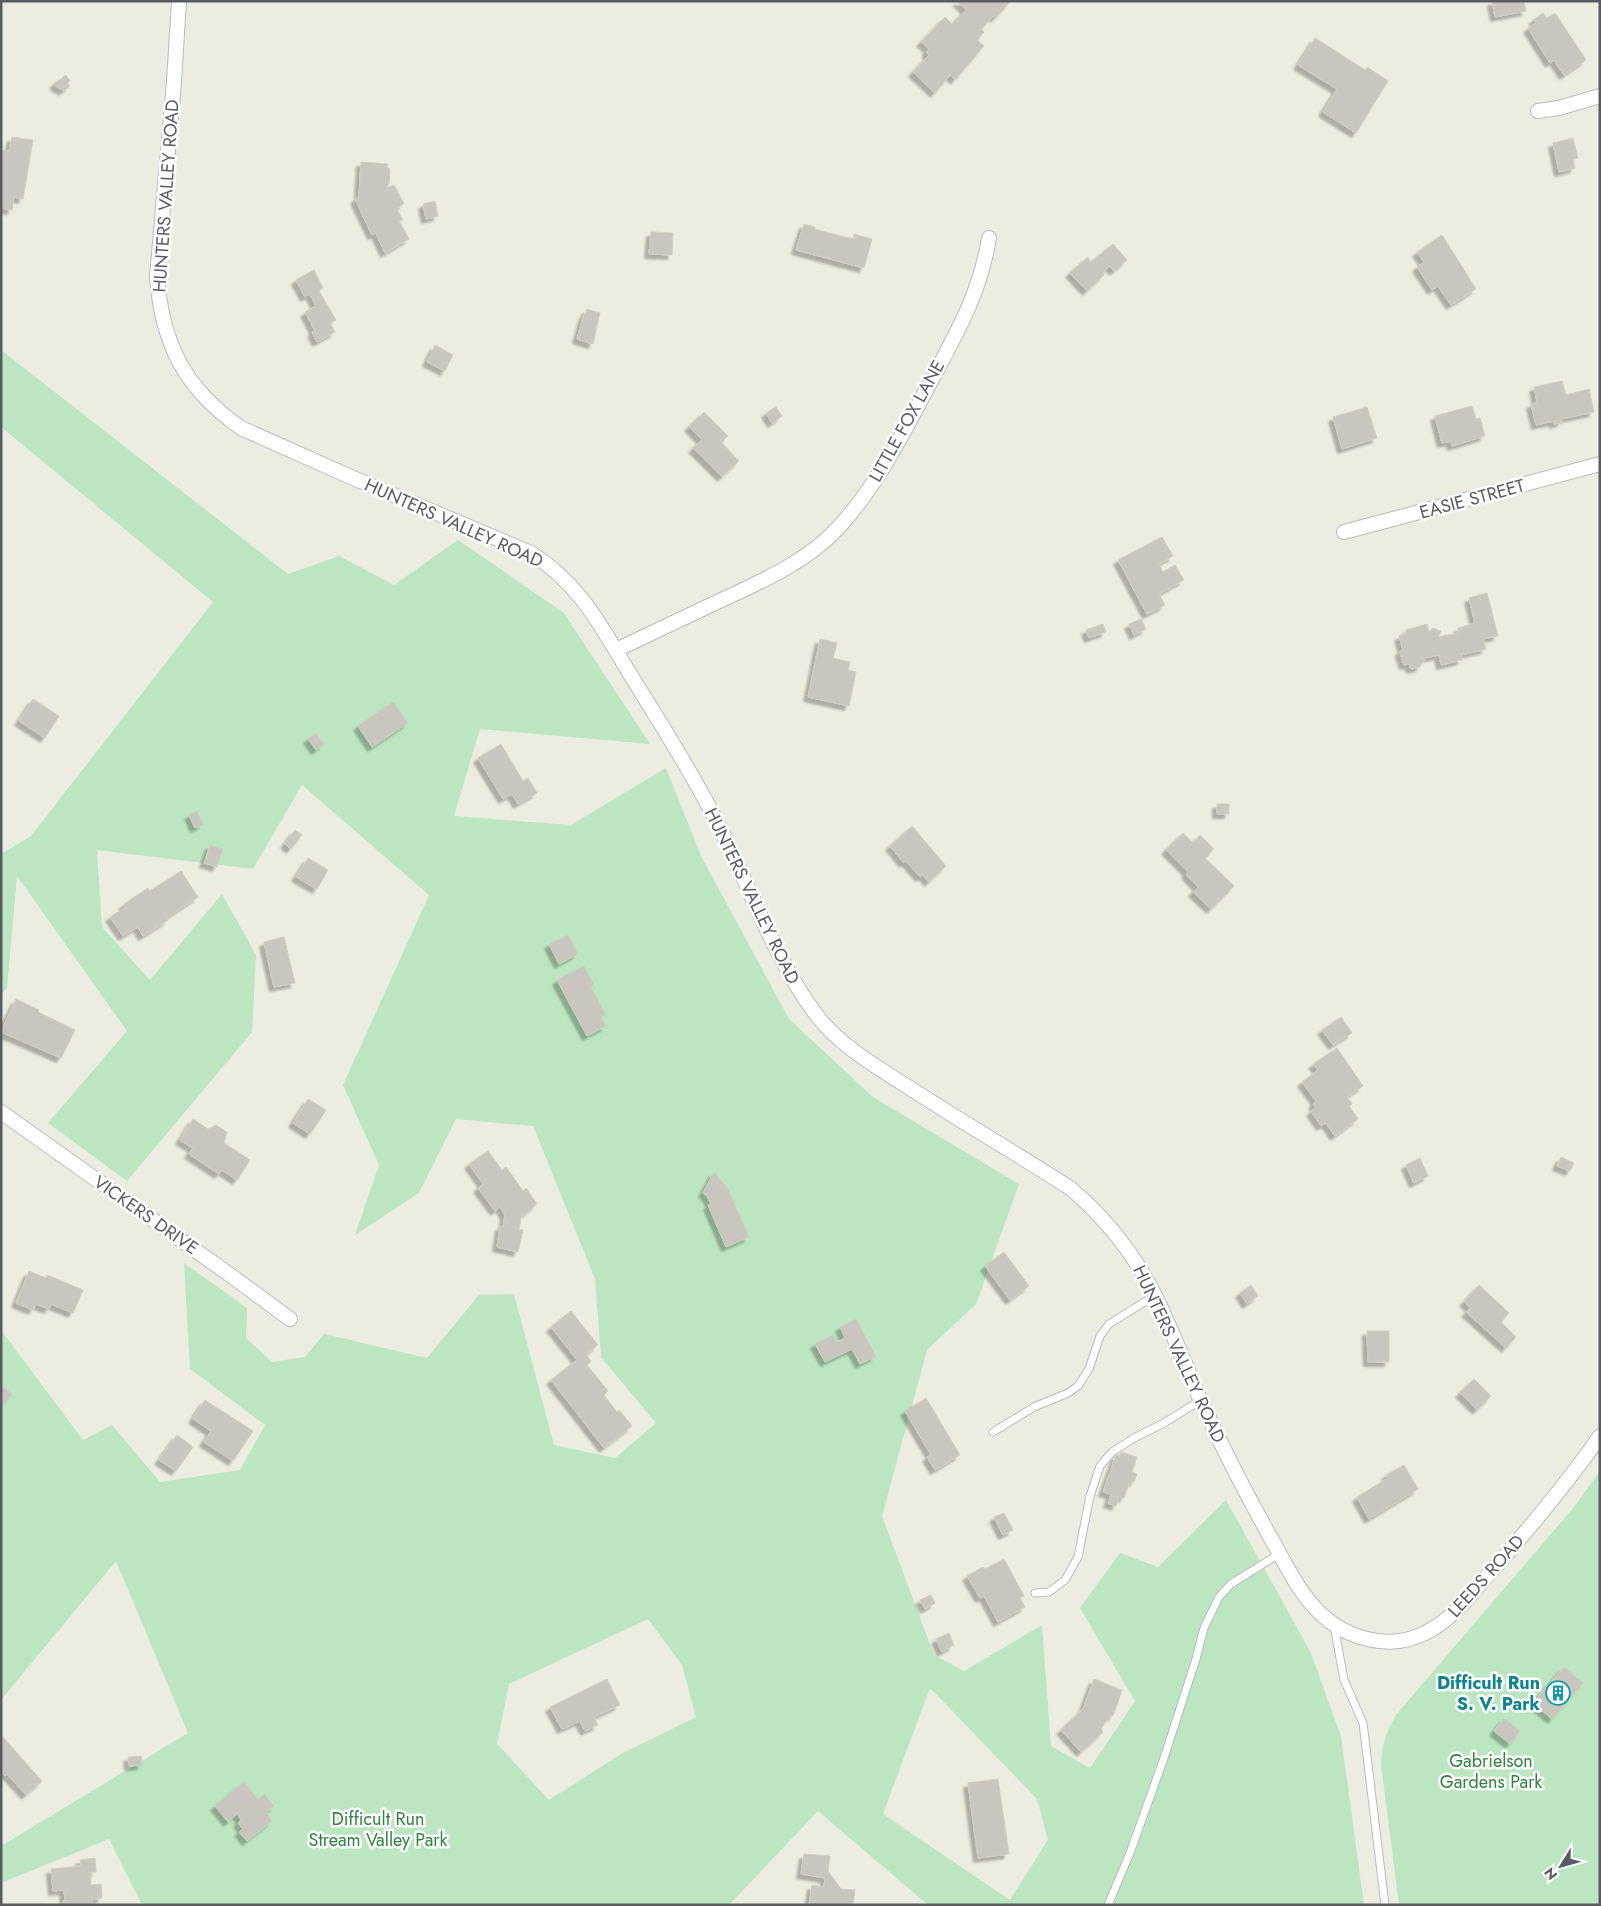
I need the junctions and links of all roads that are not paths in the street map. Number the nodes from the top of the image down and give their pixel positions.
1 (179, 1) edge
2 (1600, 96) edge
3 (1538, 111) dead end
4 (989, 238) dead end
5 (1600, 464) edge
6 (1344, 532) dead end
7 (616, 650) junction
8 (1, 1112) edge
9 (1154, 1296) junction
10 (290, 1319) dead end
11 (1201, 1400) junction
12 (993, 1432) dead end
13 (1600, 1436) edge
14 (1279, 1554) junction
15 (1035, 1593) dead end
16 (1334, 1624) junction
17 (1108, 1905) edge
18 (1385, 1905) edge

1 - 7 street, HUNTERS VALLEY ROAD
2 - 3 street
4 - 7 street, LITTLE FOX LANE
5 - 6 street, EASIE STREET
7 - 9 street, HUNTERS VALLEY ROAD
8 - 10 street, VICKERS DRIVE
9 - 11 street, HUNTERS VALLEY ROAD
9 - 12 lane
11 - 14 street, HUNTERS VALLEY ROAD
11 - 15 lane
13 - 16 street, LEEDS ROAD
14 - 16 street, HUNTERS VALLEY ROAD
14 - 17 lane
16 - 18 lane

